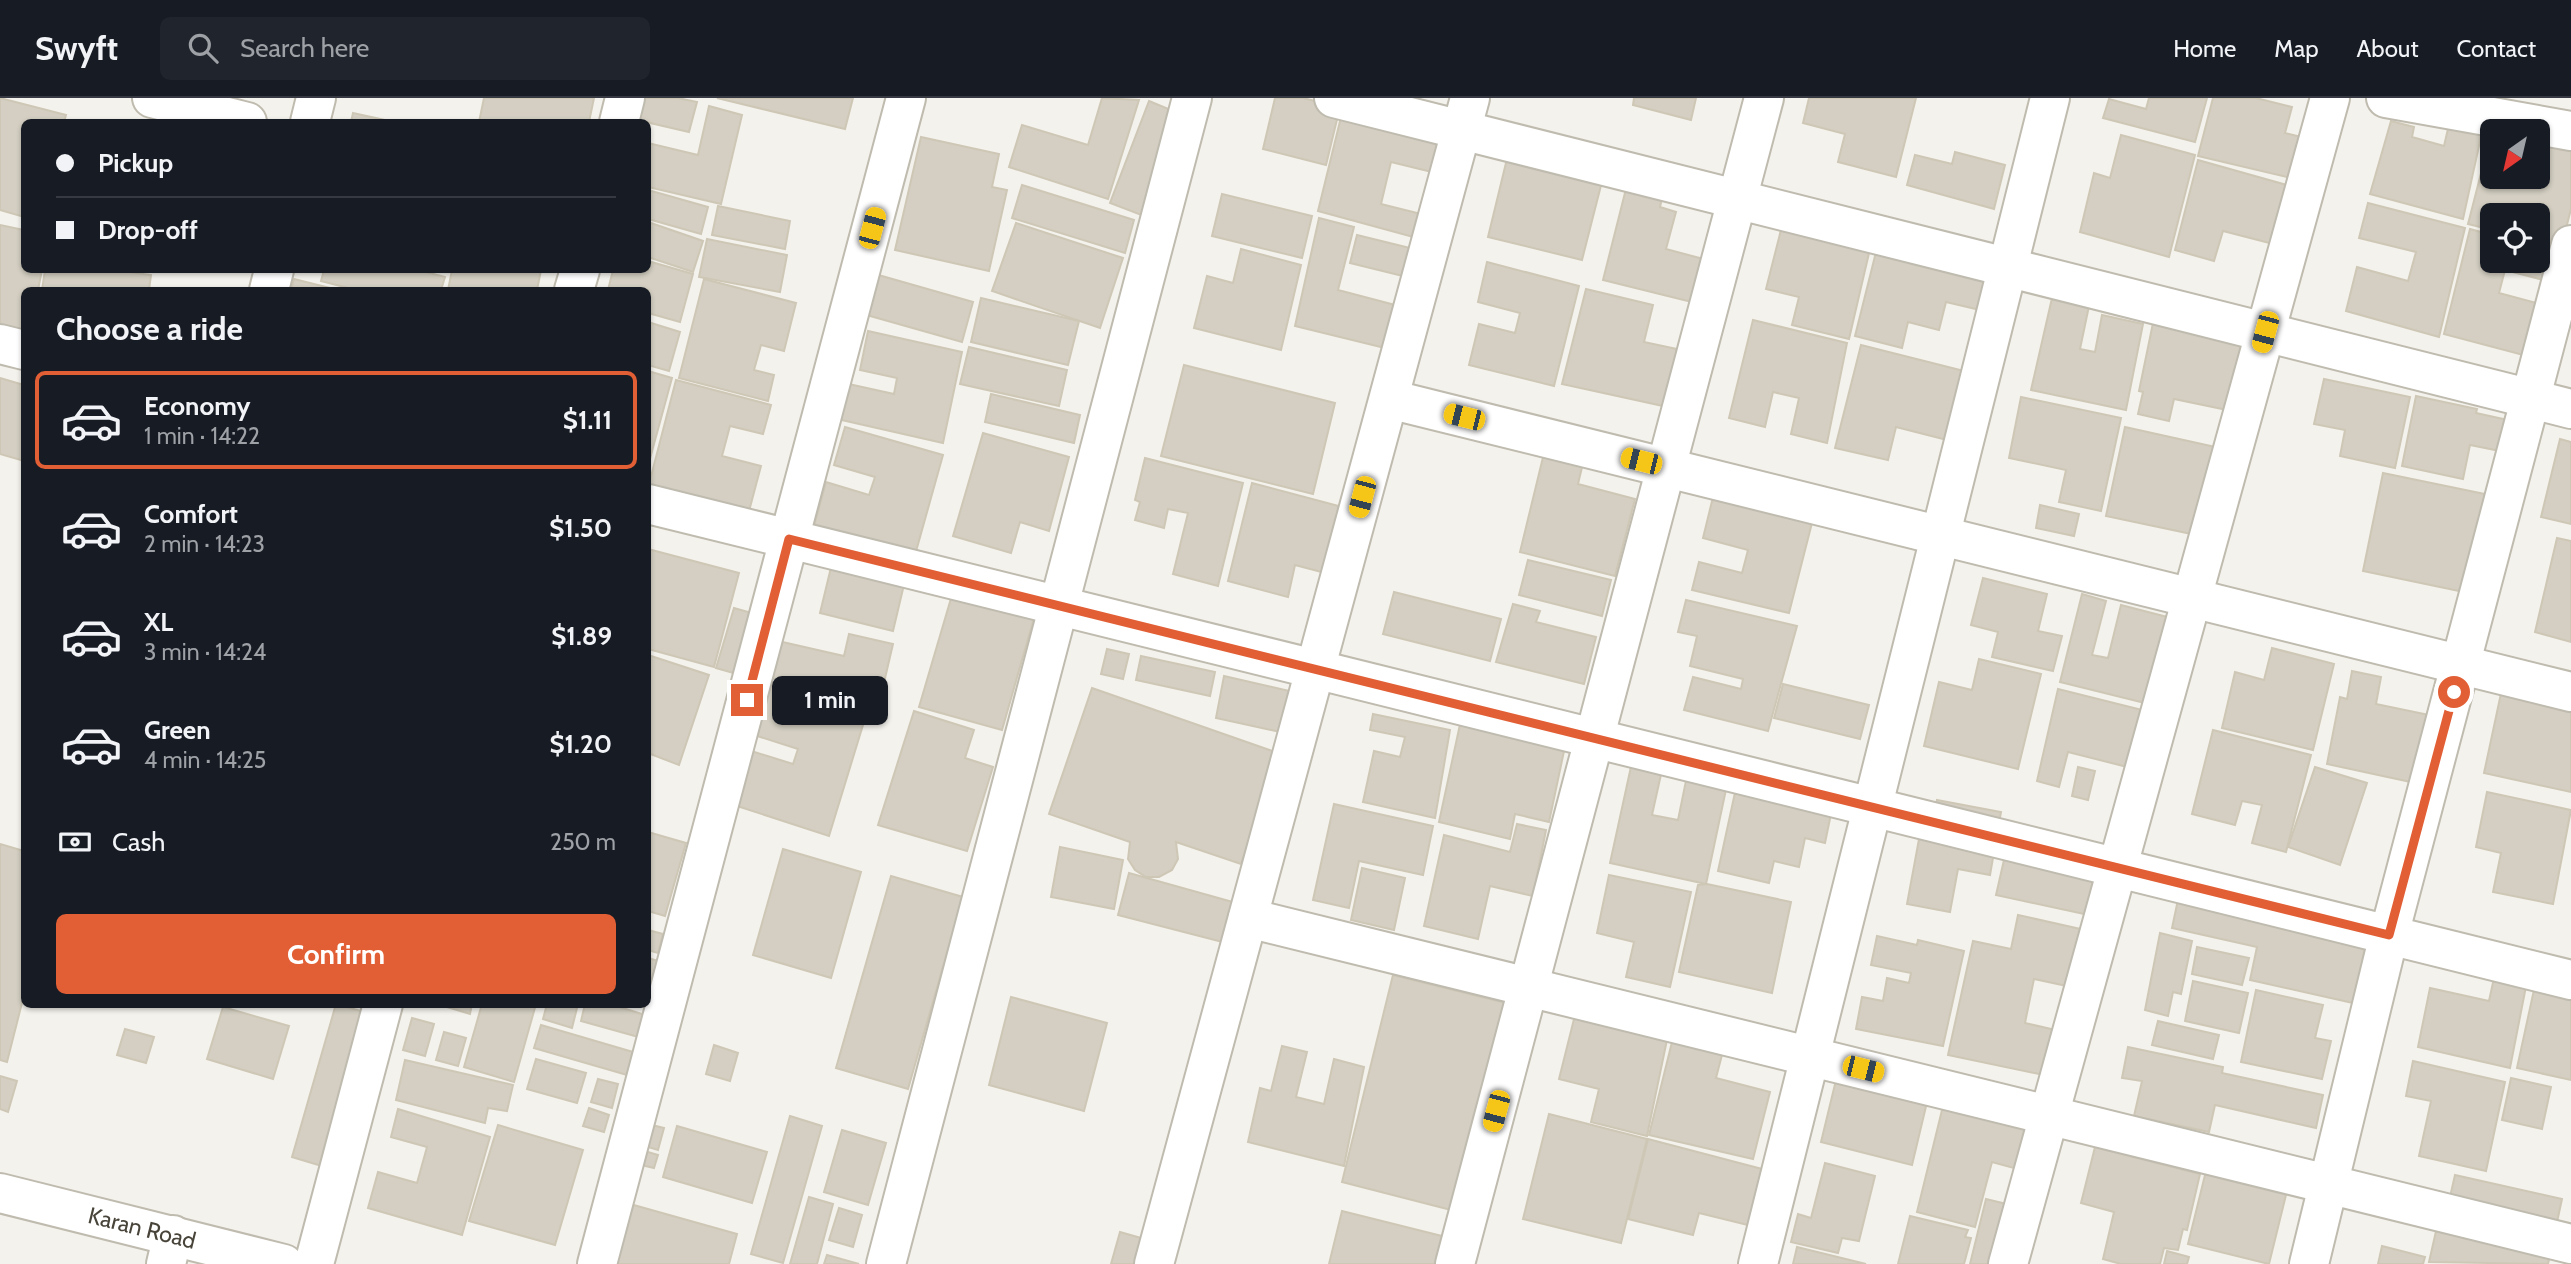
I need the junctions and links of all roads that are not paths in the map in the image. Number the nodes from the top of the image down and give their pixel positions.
1 (152, 98) edge
2 (316, 98) edge
3 (625, 98) edge
4 (906, 98) edge
5 (1192, 98) edge
6 (1334, 98) edge
7 (1764, 98) edge
8 (2050, 98) edge
9 (2330, 98) edge
10 (2386, 98) edge
11 (1466, 114) edge
12 (235, 119) edge
13 (311, 119) edge
14 (620, 119) edge
15 (2571, 131) edge
16 (1737, 199) junction
17 (2571, 245) edge
18 (2007, 267) junction
19 (2265, 332) junction
20 (0, 344) edge
21 (21, 350) edge
22 (2530, 398) junction
23 (1389, 399) junction
24 (2571, 409) edge
25 (1666, 467) junction
26 (651, 505) edge
27 (1940, 536) junction
28 (789, 539) junction
29 (2192, 598) junction
30 (1059, 604) junction
31 (2462, 665) junction
32 (1315, 670) junction
33 (2571, 692) edge
34 (1595, 738) junction
35 (1873, 807) junction
36 (2116, 867) junction
37 (1248, 918) junction
38 (2389, 935) junction
39 (2571, 980) edge
40 (1529, 988) junction
41 (382, 1008) edge
42 (1810, 1056) junction
43 (2049, 1115) junction
44 (2329, 1184) junction
45 (0, 1193) edge
46 (2571, 1244) edge
47 (170, 1250) edge
48 (1463, 1262) edge
49 (284, 1264) edge
50 (314, 1264) edge
51 (597, 1264) edge
52 (886, 1264) edge
53 (1154, 1264) edge
54 (1758, 1264) edge
55 (2008, 1264) edge
56 (2309, 1264) edge

1 - 12 street
2 - 13 street
3 - 14 street
4 - 28 street
5 - 30 street
6 - 11 street
7 - 16 street
8 - 18 street
9 - 19 street
10 - 15 street
11 - 16 street
11 - 23 street
16 - 18 street
16 - 25 street
17 - 22 street
18 - 19 street
18 - 27 street
19 - 22 street
19 - 29 street
20 - 21 street
22 - 24 street
22 - 31 street
23 - 25 street
23 - 32 street
25 - 27 street
25 - 34 street
26 - 28 street
27 - 29 street
27 - 35 street
28 - 30 street
28 - 51 street
29 - 31 street
29 - 36 street
30 - 32 street
30 - 52 street
31 - 33 street
31 - 38 street
32 - 34 street
32 - 37 street
34 - 35 street
34 - 40 street
35 - 36 street
35 - 42 street
36 - 38 street
36 - 43 street
37 - 40 street
37 - 53 street
38 - 39 street
38 - 44 street
40 - 42 street
40 - 48 street
41 - 50 street
42 - 43 street
42 - 54 street
43 - 44 street
43 - 55 street
44 - 46 street
44 - 56 street
45 - 47 street, Karan Road
47 - 49 street, Karan Road

